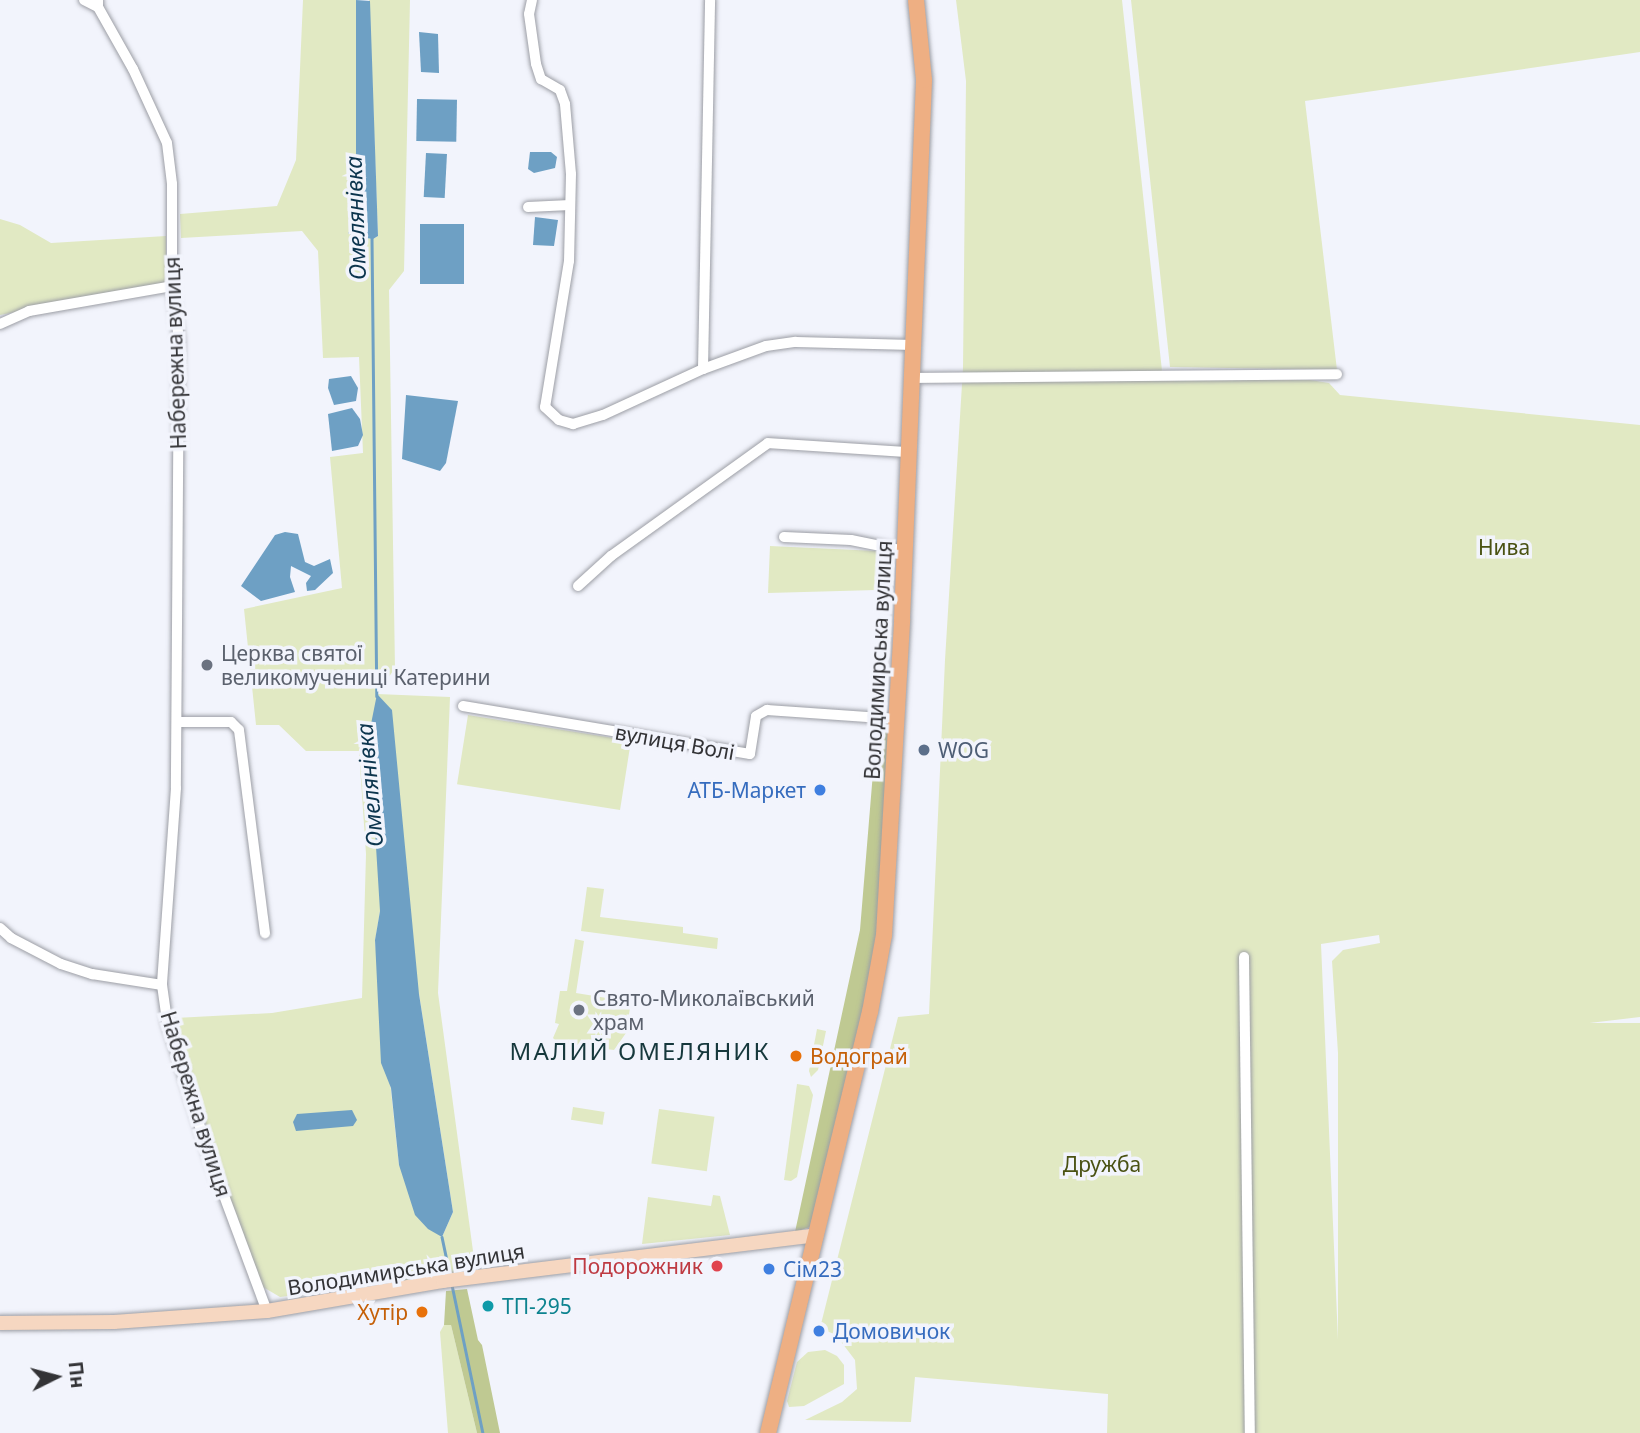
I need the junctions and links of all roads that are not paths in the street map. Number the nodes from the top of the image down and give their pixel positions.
1 (84, 0) edge
2 (532, 0) edge
3 (710, 0) edge
4 (916, 0) edge
5 (98, 4) edge
6 (570, 205) junction
7 (528, 207) dead end
8 (172, 286) junction
9 (0, 324) edge
10 (914, 345) junction
11 (703, 369) junction
12 (1337, 374) dead end
13 (912, 377) junction
14 (909, 453) junction
15 (784, 537) dead end
16 (905, 551) junction
17 (578, 586) dead end
18 (463, 706) dead end
19 (897, 719) junction
20 (177, 722) junction
21 (0, 928) edge
22 (265, 933) dead end
23 (1244, 957) dead end
24 (162, 985) junction
25 (816, 1235) junction
26 (267, 1311) junction
27 (0, 1323) edge
28 (768, 1433) edge
29 (1250, 1433) edge

1 - 5 street
2 - 6 street
3 - 11 street
4 - 10 main road, Володимирська вулиця
5 - 8 street, Набережна вулиця
6 - 7 street
6 - 11 street
8 - 9 street
8 - 20 street, Набережна вулиця
10 - 11 street
10 - 13 main road, Володимирська вулиця
12 - 13 street
13 - 14 main road, Володимирська вулиця
14 - 16 main road, Володимирська вулиця
14 - 17 street
15 - 16 street
16 - 19 main road, Володимирська вулиця
18 - 19 street, вулиця Волі
19 - 25 main road, Володимирська вулиця
20 - 22 street
20 - 24 street, Набережна вулиця
21 - 24 street
23 - 29 street
24 - 26 street, Набережна вулиця
25 - 26 street, Володимирська вулиця
25 - 28 main road, Володимирська вулиця
26 - 27 street, Володимирська вулиця

